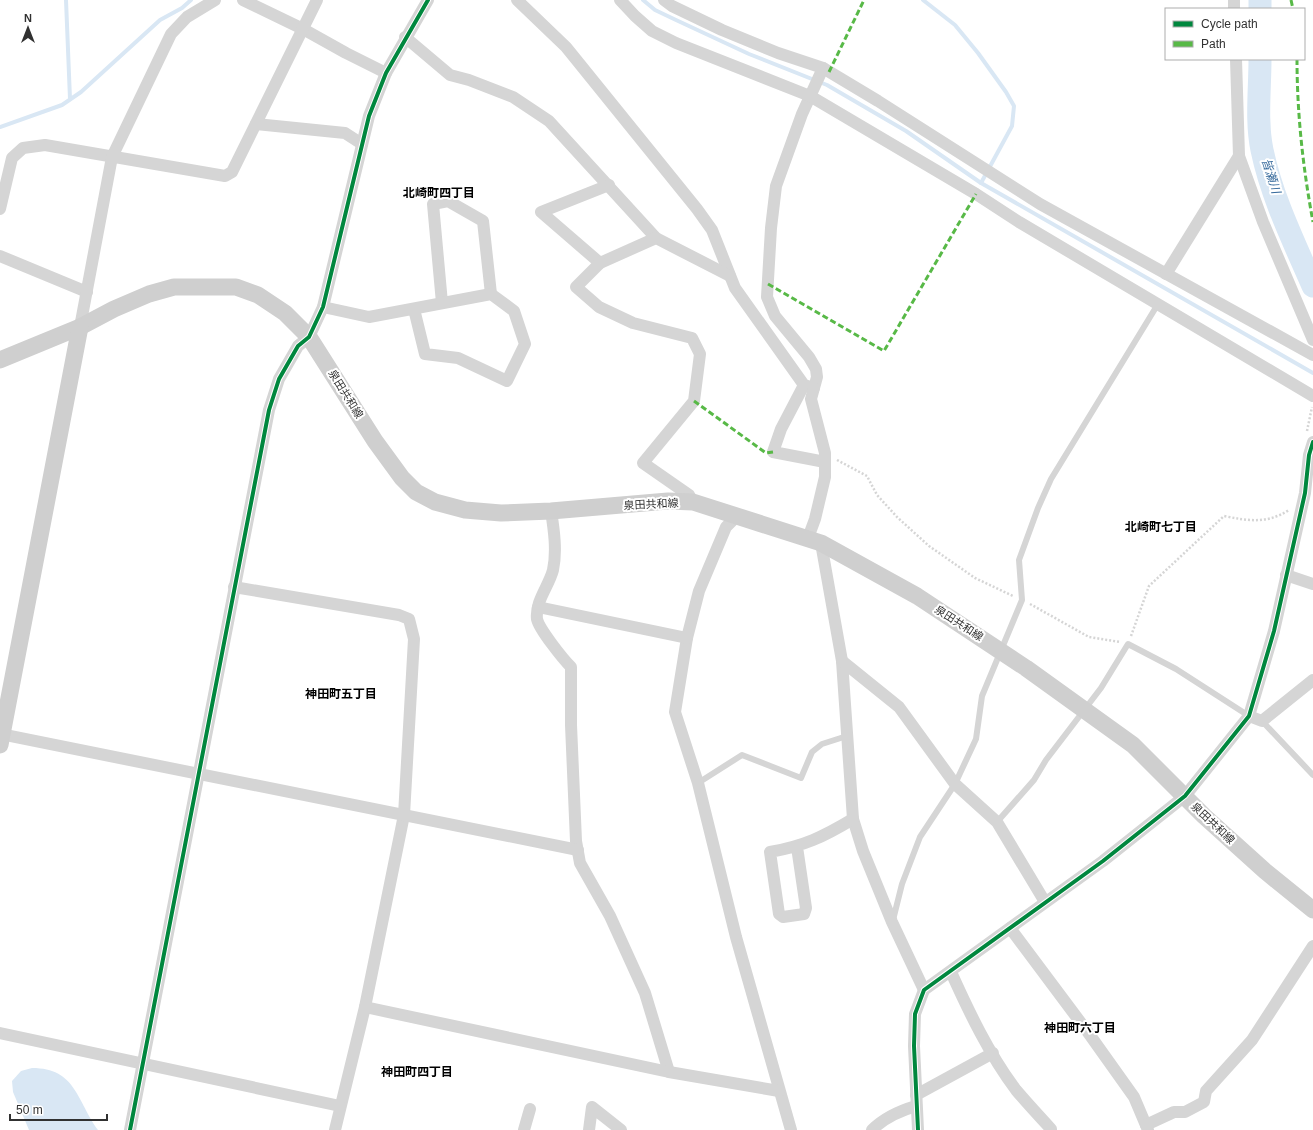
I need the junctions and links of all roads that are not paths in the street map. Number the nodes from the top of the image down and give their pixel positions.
1 (215, 0) edge
2 (243, 0) edge
3 (317, 0) edge
4 (428, 0) edge
5 (517, 0) edge
6 (620, 0) edge
7 (664, 0) edge
8 (303, 29) junction
9 (405, 37) junction
10 (1236, 60) edge
11 (821, 72) junction
12 (386, 73) junction
13 (810, 96) junction
14 (256, 124) junction
15 (362, 144) junction
16 (1239, 156) junction
17 (112, 157) junction
18 (609, 185) junction
19 (0, 209) edge
20 (656, 238) junction
21 (0, 256) edge
22 (600, 263) junction
23 (1166, 274) junction
24 (730, 276) junction
25 (87, 292) junction
26 (491, 294) junction
27 (442, 303) junction
28 (1158, 304) junction
29 (323, 307) junction
30 (414, 309) junction
31 (80, 327) junction
32 (309, 337) junction
33 (1313, 340) edge
34 (1313, 355) edge
35 (0, 360) edge
36 (809, 386) junction
37 (1313, 396) edge
38 (1310, 437) edge
39 (825, 458) junction
40 (693, 502) junction
41 (551, 511) junction
42 (736, 517) junction
43 (815, 540) junction
44 (1286, 575) junction
45 (1313, 584) edge
46 (234, 587) junction
47 (538, 607) junction
48 (687, 638) junction
49 (1001, 650) junction
50 (842, 661) junction
51 (1313, 680) edge
52 (1085, 711) junction
53 (1249, 716) junction
54 (1262, 721) junction
55 (847, 736) junction
56 (1, 738) edge
57 (200, 775) junction
58 (1313, 775) edge
59 (698, 783) junction
60 (955, 784) junction
61 (1184, 796) junction
62 (404, 815) junction
63 (853, 819) junction
64 (997, 822) junction
65 (798, 847) junction
66 (578, 850) junction
67 (1045, 902) junction
68 (1313, 910) edge
69 (892, 922) junction
70 (1010, 928) junction
71 (1313, 946) edge
72 (951, 972) junction
73 (924, 990) junction
74 (365, 1007) junction
75 (0, 1033) edge
76 (993, 1053) junction
77 (143, 1064) junction
78 (669, 1072) junction
79 (779, 1091) junction
80 (916, 1101) junction
81 (340, 1106) junction
82 (530, 1109) dead end
83 (1147, 1128) edge
84 (1051, 1129) dead end
85 (130, 1130) edge
86 (335, 1130) edge
87 (524, 1130) edge
88 (588, 1130) edge
89 (621, 1130) edge
90 (791, 1130) edge
91 (872, 1130) edge
92 (918, 1130) edge

1 - 17 street
2 - 8 street
3 - 8 street
4 - 9 street
5 - 24 street
6 - 13 street
7 - 11 street
8 - 12 street
8 - 14 street
9 - 12 street
9 - 18 street
10 - 16 street
11 - 13 street
11 - 23 street
12 - 15 street
13 - 28 street
13 - 36 street
14 - 15 street
14 - 17 street
15 - 29 street
16 - 23 street
16 - 33 street
17 - 19 street
17 - 25 street
18 - 20 street
18 - 22 street
20 - 22 street
20 - 24 street
21 - 25 street
22 - 40 street
23 - 34 street
24 - 36 street
25 - 31 street
26 - 27 street
26 - 27 street
26 - 30 street
27 - 30 street
28 - 37 street
28 - 49 lane
29 - 30 street
29 - 32 street
31 - 32 main road, 泉田共和線
31 - 35 main road, 泉田共和線
31 - 56 main road
32 - 41 main road, 泉田共和線
32 - 46 street
36 - 39 street
36 - 39 street
38 - 44 street
39 - 43 street
40 - 41 main road, 泉田共和線
40 - 42 main road, 泉田共和線
41 - 47 street
42 - 43 main road, 泉田共和線
42 - 48 street
43 - 49 main road, 泉田共和線
43 - 50 street
44 - 45 street
44 - 53 street
46 - 57 street
46 - 62 street
47 - 48 street
47 - 66 street
48 - 59 street
49 - 52 main road, 泉田共和線
49 - 60 lane
50 - 55 street
50 - 60 street
51 - 54 street
52 - 53 lane
52 - 61 main road, 泉田共和線
52 - 64 lane
53 - 54 street
53 - 61 street
54 - 58 lane
55 - 59 lane
55 - 63 street
56 - 57 street
57 - 62 street
57 - 77 street
59 - 79 street
60 - 64 street
60 - 69 lane
61 - 67 street
61 - 68 main road, 泉田共和線
62 - 66 street
62 - 74 street
63 - 65 street
63 - 69 street
64 - 67 street
65 - 65 street
66 - 78 street
67 - 70 street
69 - 73 street
70 - 72 street
70 - 83 street
71 - 83 street
72 - 73 street
72 - 76 street
73 - 80 street
74 - 78 street
74 - 81 street
75 - 77 street
76 - 80 street
76 - 84 street
77 - 81 street
77 - 85 street
78 - 79 street
79 - 90 street
80 - 91 street
80 - 92 street
81 - 86 street
82 - 87 street
88 - 89 street

